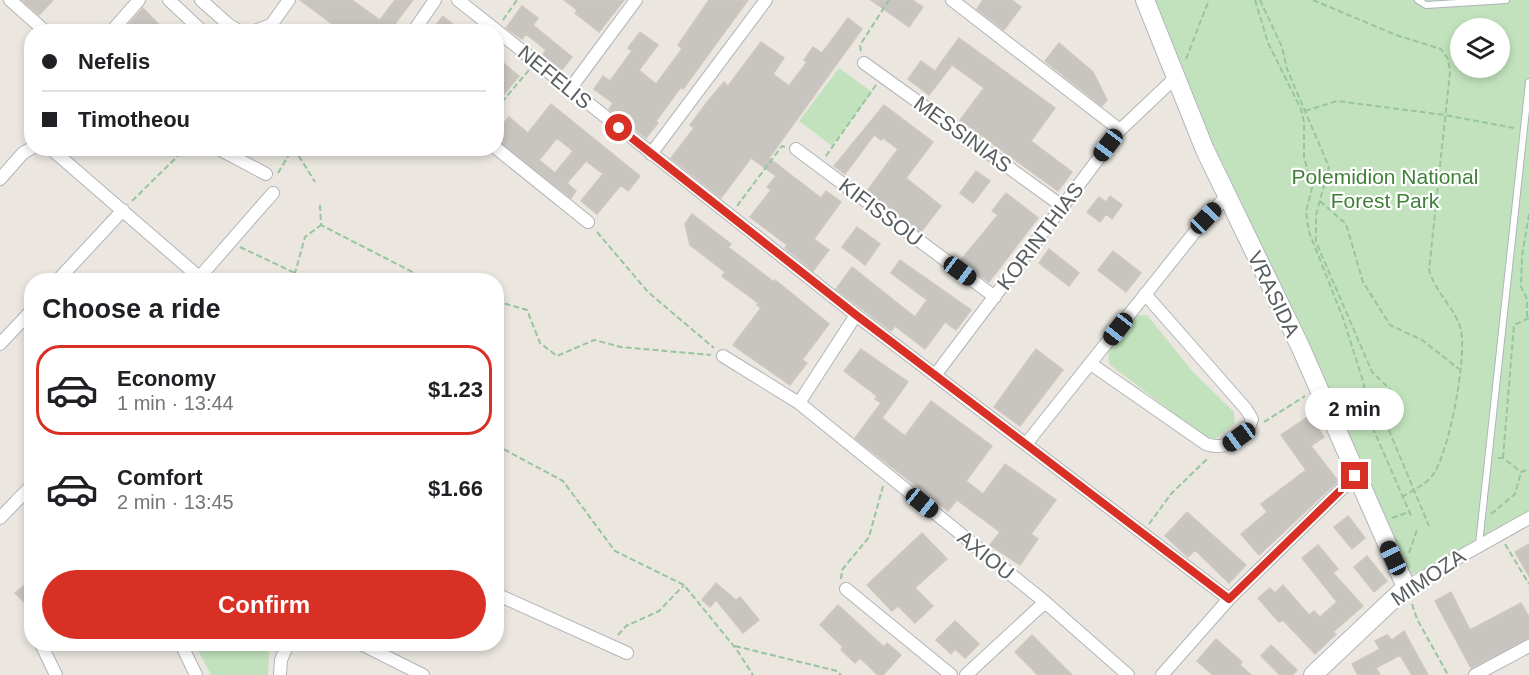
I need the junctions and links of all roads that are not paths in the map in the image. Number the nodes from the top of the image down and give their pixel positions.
1 (10, 0) edge
2 (139, 0) edge
3 (169, 0) edge
4 (201, 0) edge
5 (289, 0) edge
6 (435, 0) edge
7 (458, 0) edge
8 (636, 0) edge
9 (766, 0) edge
10 (1145, 0) edge
11 (1418, 0) edge
12 (1506, 0) edge
13 (959, 2) edge
14 (37, 24) edge
15 (118, 24) edge
16 (194, 24) edge
17 (228, 24) edge
18 (271, 24) edge
19 (418, 24) edge
20 (488, 24) edge
21 (504, 36) edge
22 (864, 63) road end
23 (1176, 77) junction
24 (1529, 82) edge
25 (570, 89) junction
26 (1120, 129) junction
27 (796, 148) road end
28 (24, 152) edge
29 (504, 154) edge
30 (651, 154) junction
31 (59, 156) edge
32 (234, 156) edge
33 (271, 174) road end
34 (0, 179) edge
35 (273, 193) dead end
36 (1227, 196) junction
37 (1062, 206) junction
38 (123, 210) junction
39 (588, 222) road end
40 (64, 273) edge
41 (191, 273) edge
42 (204, 273) edge
43 (1145, 294) junction
44 (995, 297) junction
45 (856, 315) junction
46 (24, 318) edge
47 (0, 344) edge
48 (723, 356) road end
49 (1091, 363) junction
50 (936, 374) junction
51 (799, 403) junction
52 (1026, 444) junction
53 (1355, 476) junction
54 (24, 493) edge
55 (0, 518) edge
56 (1529, 518) edge
57 (1479, 544) junction
58 (1406, 587) junction
59 (846, 589) road end
60 (504, 598) edge
61 (1229, 599) junction
62 (1045, 602) junction
63 (1529, 646) edge
64 (44, 651) edge
65 (184, 651) edge
66 (284, 651) edge
67 (375, 651) edge
68 (627, 653) dead end
69 (1319, 672) edge
70 (56, 675) edge
71 (195, 675) edge
72 (280, 675) edge
73 (423, 675) edge
74 (951, 675) edge
75 (966, 675) edge
76 (1128, 675) edge
77 (1162, 675) edge
78 (1475, 675) edge

1 - 14 street
2 - 15 street
3 - 16 street
4 - 17 street
5 - 18 street
6 - 19 street
7 - 20 street, NEFELIS
8 - 25 street
9 - 30 street
10 - 23 street, VRASIDA
11 - 12 lane
13 - 26 street
21 - 25 street, NEFELIS
22 - 37 street, MESSINIAS
23 - 26 street, KORINTHIAS
23 - 36 street, VRASIDA
24 - 57 lane
25 - 30 street, NEFELIS
26 - 37 street, KORINTHIAS
27 - 44 street, KIFISSOU
28 - 34 street
29 - 39 street
30 - 45 street, NEFELIS
31 - 38 street
32 - 33 street
35 - 42 street
36 - 43 street
36 - 53 street, VRASIDA
37 - 44 street, KORINTHIAS
38 - 40 street
38 - 41 street
43 - 49 street
43 - 49 street
44 - 50 street, KORINTHIAS
45 - 50 street, NEFELIS
45 - 51 street
46 - 47 street
48 - 51 street, AXIOU
49 - 52 street
50 - 52 street, NEFELIS
51 - 62 street, AXIOU
52 - 61 street, NEFELIS
53 - 58 street, VRASIDA
53 - 61 street
54 - 55 street
56 - 57 street, MIMOZA
57 - 58 street, MIMOZA
58 - 69 street, MIMOZA
59 - 74 street
60 - 68 street
61 - 77 street
62 - 75 street
62 - 76 street, AXIOU
63 - 78 street
64 - 70 street
65 - 71 street
66 - 72 street
67 - 73 street

